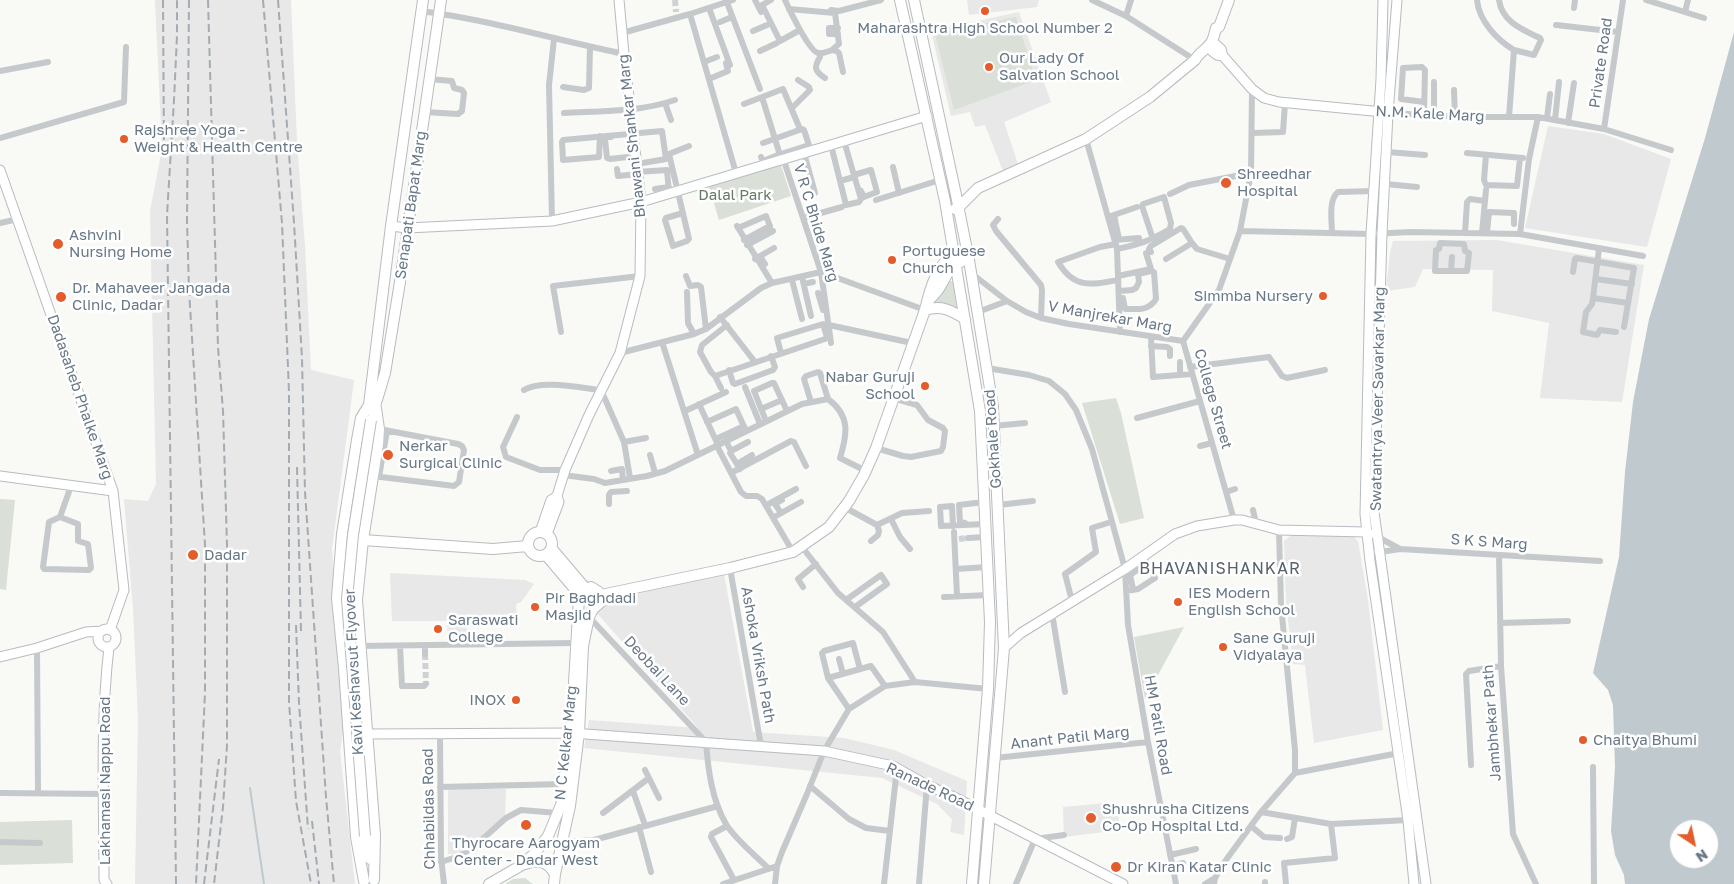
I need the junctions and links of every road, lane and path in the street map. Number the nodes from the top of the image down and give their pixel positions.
1 (423, 0) edge
2 (441, 0) edge
3 (619, 0) edge
4 (755, 0) edge
5 (771, 0) edge
6 (785, 0) edge
7 (881, 0) edge
8 (900, 0) edge
9 (914, 0) edge
10 (1131, 0) edge
11 (1229, 0) edge
12 (1383, 0) edge
13 (1397, 0) edge
14 (1477, 0) edge
15 (1499, 0) edge
16 (1576, 0) edge
17 (1623, 0) edge
18 (1646, 0) edge
19 (1688, 0) edge
20 (1097, 1) edge
21 (721, 2) edge
22 (825, 8) dead end
23 (1574, 8) dead end
24 (789, 9) junction
25 (421, 11) junction
26 (1685, 12) junction
27 (439, 14) junction
28 (690, 14) junction
29 (1126, 16) junction
30 (732, 17) junction
31 (1704, 18) dead end
32 (720, 22) dead end
33 (767, 25) junction
34 (1556, 25) dead end
35 (800, 30) junction
36 (753, 32) dead end
37 (1618, 32) junction
38 (622, 33) junction
39 (554, 39) junction
40 (1212, 46) junction
41 (126, 47) dead end
42 (590, 48) junction
43 (833, 49) junction
44 (1514, 50) junction
45 (760, 51) dead end
46 (820, 53) junction
47 (624, 54) junction
48 (717, 58) dead end
49 (1195, 60) junction
50 (48, 62) dead end
51 (704, 62) junction
52 (0, 71) edge
53 (843, 72) dead end
54 (711, 78) junction
55 (825, 78) dead end
56 (429, 79) junction
57 (798, 80) dead end
58 (1434, 82) dead end
59 (1560, 82) dead end
60 (1574, 83) dead end
61 (1390, 85) junction
62 (1401, 86) junction
63 (564, 88) dead end
64 (760, 89) dead end
65 (1252, 89) junction
66 (1454, 90) dead end
67 (1550, 94) dead end
68 (762, 97) junction
69 (675, 100) dead end
70 (1424, 102) junction
71 (665, 103) junction
72 (1285, 103) junction
73 (744, 104) dead end
74 (792, 108) junction
75 (631, 110) junction
76 (424, 112) junction
77 (1378, 112) junction
78 (1388, 112) junction
79 (564, 113) dead end
80 (1424, 115) junction
81 (927, 116) junction
82 (1434, 116) junction
83 (1455, 116) junction
84 (1509, 117) junction
85 (1538, 117) junction
86 (1555, 117) junction
87 (1546, 118) junction
88 (1569, 119) junction
89 (671, 120) dead end
90 (406, 122) junction
91 (423, 123) junction
92 (800, 129) junction
93 (1604, 129) junction
94 (1252, 132) junction
95 (633, 135) junction
96 (600, 136) junction
97 (608, 136) junction
98 (0, 138) edge
99 (775, 138) junction
100 (1086, 139) junction
101 (846, 140) junction
102 (403, 143) junction
103 (763, 143) dead end
104 (831, 145) junction
105 (420, 146) junction
106 (689, 146) dead end
107 (808, 150) junction
108 (1671, 150) dead end
109 (847, 152) junction
110 (1387, 152) junction
111 (1467, 153) dead end
112 (1425, 155) dead end
113 (1486, 155) junction
114 (761, 156) dead end
115 (780, 156) junction
116 (834, 156) junction
117 (1520, 158) junction
118 (1529, 159) junction
119 (637, 167) junction
120 (893, 167) dead end
121 (617, 169) dead end
122 (0, 170) edge
123 (736, 173) junction
124 (1251, 173) junction
125 (856, 175) junction
126 (940, 180) junction
127 (840, 181) junction
128 (1385, 184) junction
129 (1417, 187) dead end
130 (978, 188) junction
131 (655, 189) dead end
132 (672, 190) junction
133 (1486, 190) dead end
134 (1374, 191) junction
135 (815, 193) dead end
136 (899, 193) junction
137 (1170, 194) dead end
138 (956, 195) junction
139 (876, 200) dead end
140 (945, 200) junction
141 (1485, 201) junction
142 (641, 202) junction
143 (959, 207) junction
144 (1137, 207) dead end
145 (842, 208) dead end
146 (947, 212) junction
147 (683, 213) junction
148 (1111, 216) junction
149 (803, 218) junction
150 (18, 219) junction
151 (998, 219) dead end
152 (552, 221) junction
153 (0, 223) edge
154 (1514, 224) dead end
155 (391, 226) junction
156 (407, 228) junction
157 (773, 230) dead end
158 (1240, 230) junction
159 (1332, 233) junction
160 (1382, 233) junction
161 (1453, 233) junction
162 (1465, 233) junction
163 (1484, 233) junction
164 (1371, 234) junction
165 (1520, 234) junction
166 (1139, 238) dead end
167 (1153, 239) junction
168 (1117, 243) junction
169 (1192, 243) junction
170 (1452, 244) junction
171 (966, 246) junction
172 (774, 248) dead end
173 (1599, 248) junction
174 (752, 250) junction
175 (1643, 256) dead end
176 (1452, 257) dead end
177 (955, 258) junction
178 (1166, 259) dead end
179 (1230, 259) junction
180 (969, 260) junction
181 (1598, 262) junction
182 (1451, 271) junction
183 (822, 272) junction
184 (971, 272) junction
185 (1573, 272) dead end
186 (385, 275) junction
187 (640, 276) junction
188 (686, 276) dead end
189 (401, 277) junction
190 (1118, 278) junction
191 (1596, 279) junction
192 (792, 280) junction
193 (809, 281) junction
194 (772, 284) junction
195 (1632, 284) junction
196 (687, 292) dead end
197 (818, 293) dead end
198 (1121, 294) junction
199 (1593, 298) junction
200 (1007, 301) junction
201 (1628, 303) junction
202 (823, 305) junction
203 (926, 306) junction
204 (978, 312) junction
205 (812, 316) dead end
206 (720, 317) junction
207 (1041, 318) junction
208 (802, 319) dead end
209 (965, 319) junction
210 (727, 325) junction
211 (829, 325) junction
212 (1624, 327) dead end
213 (706, 329) junction
214 (561, 332) dead end
215 (1120, 332) junction
216 (1616, 332) dead end
217 (694, 334) junction
218 (1151, 337) junction
219 (662, 342) junction
220 (1183, 342) junction
221 (832, 343) dead end
222 (912, 343) junction
223 (1151, 346) junction
224 (620, 353) junction
225 (781, 353) junction
226 (772, 356) junction
227 (1170, 356) dead end
228 (755, 362) junction
229 (1180, 362) dead end
230 (1190, 367) junction
231 (987, 368) junction
232 (728, 370) junction
233 (1326, 370) dead end
234 (1192, 374) junction
235 (1180, 375) junction
236 (715, 376) junction
237 (745, 387) dead end
238 (524, 390) dead end
239 (602, 390) junction
240 (893, 398) junction
241 (828, 399) junction
242 (782, 400) junction
243 (1200, 401) junction
244 (811, 402) junction
245 (373, 403) junction
246 (699, 404) junction
247 (761, 409) junction
248 (685, 411) junction
249 (787, 411) junction
250 (517, 417) dead end
251 (1137, 418) dead end
252 (707, 422) junction
253 (763, 422) junction
254 (1025, 423) dead end
255 (994, 426) junction
256 (745, 429) junction
257 (383, 430) junction
258 (646, 438) dead end
259 (726, 441) junction
260 (624, 442) junction
261 (748, 442) dead end
262 (717, 443) junction
263 (1212, 443) junction
264 (1200, 446) dead end
265 (876, 448) junction
266 (731, 451) junction
267 (650, 455) dead end
268 (698, 455) junction
269 (752, 456) dead end
270 (739, 466) junction
271 (806, 466) dead end
272 (611, 470) dead end
273 (866, 472) junction
274 (564, 473) junction
275 (655, 473) junction
276 (731, 473) junction
277 (0, 476) edge
278 (376, 476) junction
279 (620, 480) junction
280 (605, 483) junction
281 (71, 486) junction
282 (1235, 489) dead end
283 (113, 491) junction
284 (615, 491) junction
285 (627, 491) dead end
286 (1226, 492) junction
287 (1033, 501) dead end
288 (801, 502) dead end
289 (984, 502) junction
290 (998, 506) junction
291 (768, 507) junction
292 (844, 507) junction
293 (1253, 510) dead end
294 (928, 511) dead end
295 (60, 517) junction
296 (773, 517) junction
297 (891, 519) junction
298 (1234, 520) junction
299 (1111, 522) junction
300 (985, 523) junction
301 (1256, 524) junction
302 (877, 525) junction
303 (1279, 530) junction
304 (1366, 532) junction
305 (544, 533) junction
306 (342, 534) junction
307 (986, 537) junction
308 (1378, 537) junction
309 (968, 538) tunnel mouth
310 (363, 540) junction
311 (880, 545) dead end
312 (528, 546) junction
313 (1400, 548) junction
314 (797, 549) junction
315 (910, 549) dead end
316 (549, 552) junction
317 (1369, 552) junction
318 (1380, 552) junction
319 (1499, 555) junction
320 (1145, 559) junction
321 (1600, 561) dead end
322 (816, 564) junction
323 (987, 567) junction
324 (730, 568) junction
325 (956, 568) junction
326 (1125, 569) junction
327 (804, 587) dead end
328 (1133, 589) junction
329 (1126, 591) junction
330 (855, 594) junction
331 (581, 595) junction
332 (601, 595) junction
333 (989, 595) junction
334 (957, 596) junction
335 (944, 597) dead end
336 (846, 600) junction
337 (1072, 601) junction
338 (862, 602) junction
339 (855, 607) junction
340 (591, 613) junction
341 (1052, 613) junction
342 (1568, 622) dead end
343 (1500, 623) junction
344 (106, 630) junction
345 (575, 644) junction
346 (425, 645) junction
347 (341, 646) junction
348 (360, 646) junction
349 (400, 646) junction
350 (109, 647) junction
351 (37, 648) junction
352 (1004, 648) junction
353 (426, 654) tunnel mouth
354 (0, 657) edge
355 (839, 659) dead end
356 (1501, 666) junction
357 (860, 669) junction
358 (852, 671) junction
359 (843, 674) junction
360 (828, 678) junction
361 (857, 679) dead end
362 (915, 682) junction
363 (426, 684) dead end
364 (885, 686) junction
365 (988, 689) junction
366 (1065, 692) dead end
367 (849, 709) junction
368 (575, 733) junction
369 (367, 734) junction
370 (440, 734) junction
371 (706, 742) junction
372 (1148, 742) junction
373 (761, 746) junction
374 (824, 751) junction
375 (1399, 753) junction
376 (995, 758) junction
377 (1471, 765) dead end
378 (1594, 767) dead end
379 (897, 768) junction
380 (645, 770) dead end
381 (1295, 773) junction
382 (649, 778) junction
383 (564, 784) junction
384 (927, 785) junction
385 (810, 786) junction
386 (440, 787) junction
387 (633, 791) junction
388 (0, 793) edge
389 (38, 794) junction
390 (104, 794) junction
391 (659, 798) dead end
392 (718, 806) junction
393 (978, 810) junction
394 (1261, 812) junction
395 (558, 813) junction
396 (603, 813) dead end
397 (990, 816) junction
398 (1295, 818) junction
399 (1408, 820) junction
400 (1331, 824) junction
401 (642, 826) junction
402 (727, 826) junction
403 (1251, 826) junction
404 (890, 831) junction
405 (1064, 834) dead end
406 (1036, 839) junction
407 (0, 842) edge
408 (562, 842) junction
409 (40, 843) dead end
410 (1196, 850) dead end
411 (1179, 851) junction
412 (1170, 856) junction
413 (441, 862) junction
414 (522, 864) junction
415 (777, 866) junction
416 (1172, 866) junction
417 (769, 869) junction
418 (651, 872) dead end
419 (554, 879) edge
420 (734, 880) junction
421 (1214, 881) edge
422 (369, 882) edge
423 (104, 883) edge
424 (444, 884) edge
425 (489, 884) edge
426 (723, 884) edge
427 (775, 884) edge
428 (884, 884) edge
429 (919, 884) edge
430 (972, 884) edge
431 (984, 884) edge
432 (1016, 884) edge
433 (1123, 884) edge
434 (1176, 884) edge
435 (1205, 884) edge
436 (1286, 884) edge
437 (1414, 884) edge
438 (1426, 884) edge
439 (1536, 884) edge
440 (1594, 884) edge

1 - 25 main road, Senapati Bapat Marg
2 - 27 main road, Senapati Bapat Marg
3 - 38 street, Bhawani Shankar Marg
4 - 33 street
5 - 35 street
6 - 24 street
7 - 22 street
8 - 81 main road, Gokhale Road
9 - 138 main road, Gokhale Road
10 - 29 street
11 - 40 main road
12 - 77 street, Swatantrya Veer Savarkar Marg
13 - 61 street, Swatantrya Veer Savarkar Marg
14 - 44 street
15 - 44 street
16 - 23 street
17 - 37 street, Private Road
18 - 26 street
19 - 26 street
20 - 29 street
21 - 28 street
21 - 30 street
21 - 54 street
24 - 35 street
24 - 43 street
25 - 27 street
25 - 90 main road, Senapati Bapat Marg
26 - 31 street
27 - 39 street
27 - 56 main road, Senapati Bapat Marg
28 - 38 street
28 - 51 street
29 - 49 street
30 - 32 street
30 - 64 street
33 - 36 street
33 - 45 street
34 - 37 street
35 - 46 street
37 - 93 street, Private Road
38 - 47 street, Bhawani Shankar Marg
39 - 42 street
39 - 152 street
40 - 49 main road
40 - 65 street, N.M. Kale Marg
41 - 98 street
42 - 47 street
42 - 63 street
43 - 46 street
43 - 53 street
44 - 84 street
46 - 55 street
47 - 75 street, Bhawani Shankar Marg
48 - 51 street
49 - 100 main road
50 - 52 street
51 - 54 street
54 - 123 street
56 - 76 main road, Senapati Bapat Marg
56 - 76 street
57 - 74 street
58 - 82 street
59 - 86 street
60 - 88 street
61 - 62 street
61 - 78 street, Swatantrya Veer Savarkar Marg
62 - 70 street
62 - 70 street
65 - 72 street, N.M. Kale Marg
65 - 94 street, College Street
66 - 83 street
67 - 87 street
68 - 73 street
68 - 74 street
68 - 99 street, V R C Bhide Marg
69 - 71 street
70 - 80 street
71 - 75 street
71 - 89 street
72 - 77 street, N.M. Kale Marg
72 - 94 street
74 - 92 street
75 - 79 street
75 - 95 street, Bhawani Shankar Marg
76 - 91 main road, Senapati Bapat Marg
77 - 78 street, N.M. Kale Marg
77 - 134 street, Swatantrya Veer Savarkar Marg
78 - 80 street, N.M. Kale Marg
78 - 110 street, Swatantrya Veer Savarkar Marg
80 - 82 street, N.M. Kale Marg
81 - 101 street
81 - 126 main road, Gokhale Road
82 - 83 street, N.M. Kale Marg
83 - 84 street, N.M. Kale Marg
84 - 85 street, N.M. Kale Marg
85 - 87 street, N.M. Kale Marg
85 - 118 street
86 - 87 street, N.M. Kale Marg
86 - 88 street, N.M. Kale Marg
88 - 93 street, N.M. Kale Marg
90 - 91 main road
90 - 102 main road, Senapati Bapat Marg
91 - 105 main road, Senapati Bapat Marg
92 - 99 street
92 - 107 street
93 - 108 street, N.M. Kale Marg
94 - 124 street, College Street
95 - 97 street
95 - 119 street, Bhawani Shankar Marg
95 - 119 street
96 - 96 street
96 - 97 street
97 - 119 street
99 - 103 street
99 - 115 street, V R C Bhide Marg
100 - 130 main road
100 - 148 street
101 - 104 street
101 - 109 street
101 - 125 street
102 - 105 main road
102 - 155 main road, Senapati Bapat Marg
104 - 107 street
104 - 116 street
105 - 156 main road, Senapati Bapat Marg
106 - 132 street
107 - 115 street
107 - 135 street
109 - 116 street
109 - 125 street
110 - 112 street
110 - 128 street, Swatantrya Veer Savarkar Marg
111 - 113 street
113 - 117 street
113 - 117 street
114 - 115 street
115 - 123 street
115 - 149 street, V R C Bhide Marg
116 - 127 street
117 - 118 street
118 - 165 street
119 - 121 street
119 - 132 street
119 - 142 street, Bhawani Shankar Marg
120 - 136 street
122 - 150 street, Dadasaheb Phalke Marg
123 - 132 street
124 - 137 street
124 - 158 street, College Street
125 - 127 street
125 - 127 street
126 - 136 street
126 - 140 main road, Gokhale Road
128 - 129 street
128 - 160 street, Swatantrya Veer Savarkar Marg
130 - 138 main road
130 - 143 main road
131 - 132 street
132 - 142 street
132 - 147 street
133 - 141 street
134 - 159 street
134 - 164 street, Swatantrya Veer Savarkar Marg
136 - 139 street
138 - 140 main road
138 - 143 main road, Gokhale Road
140 - 146 main road, Gokhale Road
141 - 162 street
141 - 163 street
142 - 152 street
142 - 187 street, Bhawani Shankar Marg
143 - 146 main road
143 - 171 main road, Gokhale Road
144 - 148 street
145 - 149 street
146 - 177 main road, Gokhale Road
147 - 147 street
148 - 168 street
149 - 183 street, V R C Bhide Marg
150 - 153 street
150 - 283 street, Dadasaheb Phalke Marg
151 - 207 street
152 - 156 street
154 - 163 street
155 - 156 street
155 - 186 main road, Senapati Bapat Marg
156 - 189 main road, Senapati Bapat Marg
157 - 174 street
158 - 159 street
158 - 179 street, College Street
159 - 164 street
160 - 161 street
160 - 164 street
160 - 308 street, Swatantrya Veer Savarkar Marg
161 - 162 street
161 - 170 street
162 - 163 street
163 - 165 street
164 - 304 street, Swatantrya Veer Savarkar Marg
165 - 173 street
166 - 168 street
167 - 167 street
167 - 168 street
168 - 190 street
168 - 190 street
169 - 178 street
169 - 179 street
169 - 190 street
170 - 182 street
170 - 182 street
171 - 177 main road
171 - 180 main road, Gokhale Road
172 - 174 street
173 - 175 street
173 - 181 street
174 - 174 street
174 - 194 street
176 - 182 street
177 - 180 main road
177 - 203 main road
177 - 209 main road, Gokhale Road
179 - 220 street, College Street
180 - 184 main road, Gokhale Road
181 - 185 street
181 - 191 street
181 - 195 street
183 - 193 street
183 - 202 street, V R C Bhide Marg
183 - 203 street
184 - 200 street, V Manjrekar Marg
184 - 204 main road, Gokhale Road
186 - 189 main road
186 - 245 main road, Senapati Bapat Marg
187 - 214 street
187 - 224 street, Bhawani Shankar Marg
188 - 213 street
189 - 245 main road, Senapati Bapat Marg
190 - 198 street
191 - 195 street
191 - 199 street
192 - 193 street
192 - 194 street
192 - 208 street
193 - 205 street
194 - 206 street
195 - 201 street
196 - 217 street
197 - 202 street
198 - 198 street
198 - 215 street
199 - 201 street
199 - 216 street
200 - 204 street
200 - 207 street, V Manjrekar Marg
201 - 212 street
202 - 211 street, V R C Bhide Marg
203 - 209 main road
203 - 222 main road
204 - 231 main road, Gokhale Road
206 - 210 street
206 - 213 street
207 - 215 street, V Manjrekar Marg
209 - 289 main road, Gokhale Road
210 - 228 street
210 - 236 street
211 - 221 street, V R C Bhide Marg
211 - 222 street
213 - 217 street
215 - 218 street, V Manjrekar Marg
217 - 219 street
218 - 220 street, V Manjrekar Marg
218 - 223 street
219 - 224 street
219 - 248 street
220 - 230 street, College Street
222 - 240 main road
223 - 227 street
223 - 235 street
224 - 239 street, Bhawani Shankar Marg
225 - 225 street
225 - 226 street
226 - 228 street
226 - 232 street
228 - 232 street
229 - 235 street
230 - 233 street
230 - 234 street, College Street
231 - 255 main road, Gokhale Road
231 - 299 street, HM Patil Road
232 - 236 street
234 - 235 street
234 - 243 street, College Street
236 - 246 street
237 - 253 street
238 - 239 street
239 - 260 street
239 - 274 street, Bhawani Shankar Marg
240 - 265 main road
240 - 265 street
241 - 244 street
241 - 244 street
241 - 273 street
242 - 247 street
242 - 247 street
242 - 249 street
243 - 251 street
243 - 263 street, College Street
244 - 249 street
245 - 257 main road
245 - 306 main road
245 - 422 main road, Kavi Keshavsut Flyover, bridge
246 - 248 street
246 - 252 street
247 - 253 street
248 - 268 street
249 - 253 street
250 - 274 street
252 - 256 street
252 - 262 street
253 - 256 street
254 - 255 street
255 - 290 main road, Gokhale Road
256 - 259 street
256 - 262 street
257 - 278 main road
257 - 278 street
258 - 260 street
259 - 262 street
259 - 266 street
260 - 279 street
261 - 266 street
262 - 268 street
262 - 276 street
263 - 264 street
263 - 286 street, College Street
265 - 273 main road
266 - 270 street
267 - 275 street
268 - 275 street
269 - 270 street
270 - 271 street
270 - 276 street
272 - 279 street
273 - 292 main road
274 - 280 street
274 - 305 street, Bhawani Shankar Marg
275 - 279 street
276 - 291 street
277 - 281 street
278 - 310 main road
279 - 280 street
279 - 284 street
280 - 284 street
281 - 283 street
281 - 295 street
282 - 286 street
283 - 344 street, Dadasaheb Phalke Marg
284 - 285 street
286 - 298 street, College Street
287 - 290 street
288 - 296 street
289 - 300 main road, Gokhale Road
289 - 300 street
290 - 352 main road, Gokhale Road
291 - 291 street
291 - 296 street
292 - 302 street
292 - 314 main road
293 - 301 street
294 - 297 street
295 - 295 street
296 - 314 street
297 - 302 street
297 - 315 street
298 - 301 street
298 - 320 street
299 - 326 street, HM Patil Road
299 - 337 street
300 - 307 main road, Gokhale Road
300 - 325 street
301 - 303 street
302 - 311 street
303 - 304 street
303 - 381 street
304 - 308 street
304 - 317 street, Swatantrya Veer Savarkar Marg
305 - 312 main road
305 - 316 main road
306 - 310 main road
306 - 347 main road
307 - 309 street
307 - 323 main road, Gokhale Road
308 - 313 street, S K S Marg
308 - 318 street, Swatantrya Veer Savarkar Marg
310 - 312 main road
310 - 348 main road
312 - 316 main road
313 - 318 street
313 - 319 street, S K S Marg
314 - 322 street
314 - 324 main road
316 - 331 main road
317 - 318 street
317 - 375 street, Swatantrya Veer Savarkar Marg
318 - 438 street, Swatantrya Veer Savarkar Marg
319 - 321 street, S K S Marg
319 - 343 street, Jambhekar Path
320 - 326 street
320 - 328 street
320 - 328 street
322 - 327 street
322 - 336 street
323 - 325 street
323 - 333 main road, Gokhale Road
324 - 332 main road
324 - 373 street, Ashoka Vriksh Path
325 - 334 street
326 - 329 street, HM Patil Road
326 - 337 street
328 - 329 street
329 - 372 street, HM Patil Road
330 - 336 street
330 - 338 street
330 - 338 street
331 - 332 main road
331 - 345 main road, N C Kelkar Marg
332 - 340 main road, N C Kelkar Marg
333 - 334 street
333 - 365 main road, Gokhale Road
334 - 335 street
336 - 339 street
337 - 341 street
338 - 339 street
339 - 362 street
340 - 368 main road, N C Kelkar Marg
340 - 371 street, Deobai Lane
341 - 352 street
341 - 366 street
342 - 343 street
343 - 356 street, Jambhekar Path
344 - 350 street
344 - 350 street
344 - 351 street
345 - 346 street
345 - 368 main road, N C Kelkar Marg
346 - 349 street
346 - 353 street
347 - 348 street
347 - 422 main road
348 - 349 street
348 - 369 main road
349 - 363 street
350 - 390 street, Lakhamasi Nappu Road
351 - 354 street
351 - 389 street
352 - 376 main road, Gokhale Road
355 - 359 street
356 - 377 street
356 - 439 street, Jambhekar Path
357 - 358 street
357 - 360 street
357 - 364 street
358 - 359 street
358 - 361 street
359 - 360 street
360 - 367 street
362 - 364 street
362 - 365 street
364 - 367 street
365 - 393 main road, Gokhale Road
367 - 374 street
368 - 370 street, Ranade Road
368 - 371 street, Ranade Road
368 - 383 main road, N C Kelkar Marg
368 - 408 main road, N C Kelkar Marg
369 - 370 street, Ranade Road
369 - 422 main road
370 - 386 street, Chhabildas Road
371 - 373 street, Ranade Road
371 - 392 street
372 - 376 street, Anant Patil Marg
372 - 412 street, HM Patil Road
373 - 374 street, Ranade Road
374 - 379 street, Ranade Road
374 - 385 street
375 - 381 street
375 - 399 street, Swatantrya Veer Savarkar Marg
376 - 397 main road, Gokhale Road
378 - 440 street
379 - 384 street, Ranade Road
379 - 404 street
380 - 382 street
381 - 394 street
382 - 387 street
382 - 391 street
383 - 386 street
383 - 395 main road, N C Kelkar Marg
384 - 393 street, Ranade Road
384 - 429 street
385 - 404 street
385 - 415 street
386 - 413 street, Chhabildas Road
387 - 396 street
387 - 401 street
388 - 389 street
389 - 390 street
390 - 423 street, Lakhamasi Nappu Road
392 - 401 street
392 - 402 street
393 - 397 street, Ranade Road
393 - 430 main road, Gokhale Road
394 - 398 street
394 - 403 street
395 - 413 street
395 - 414 main road, N C Kelkar Marg
397 - 406 street, Ranade Road
397 - 431 main road, Gokhale Road
398 - 400 street
398 - 403 street
399 - 400 street
399 - 437 street, Swatantrya Veer Savarkar Marg
400 - 436 street
401 - 408 street
401 - 418 street
402 - 417 street
402 - 420 street
403 - 421 street
404 - 428 street
405 - 406 street
406 - 432 street
406 - 433 street, Ranade Road
407 - 409 street
408 - 419 main road, N C Kelkar Marg
410 - 411 street
411 - 412 street
411 - 416 street
412 - 416 street, HM Patil Road
413 - 424 street, Chhabildas Road
414 - 419 main road
414 - 425 main road, N C Kelkar Marg
415 - 417 street
415 - 427 street
416 - 434 street, HM Patil Road
417 - 420 street
420 - 426 street
421 - 435 street

